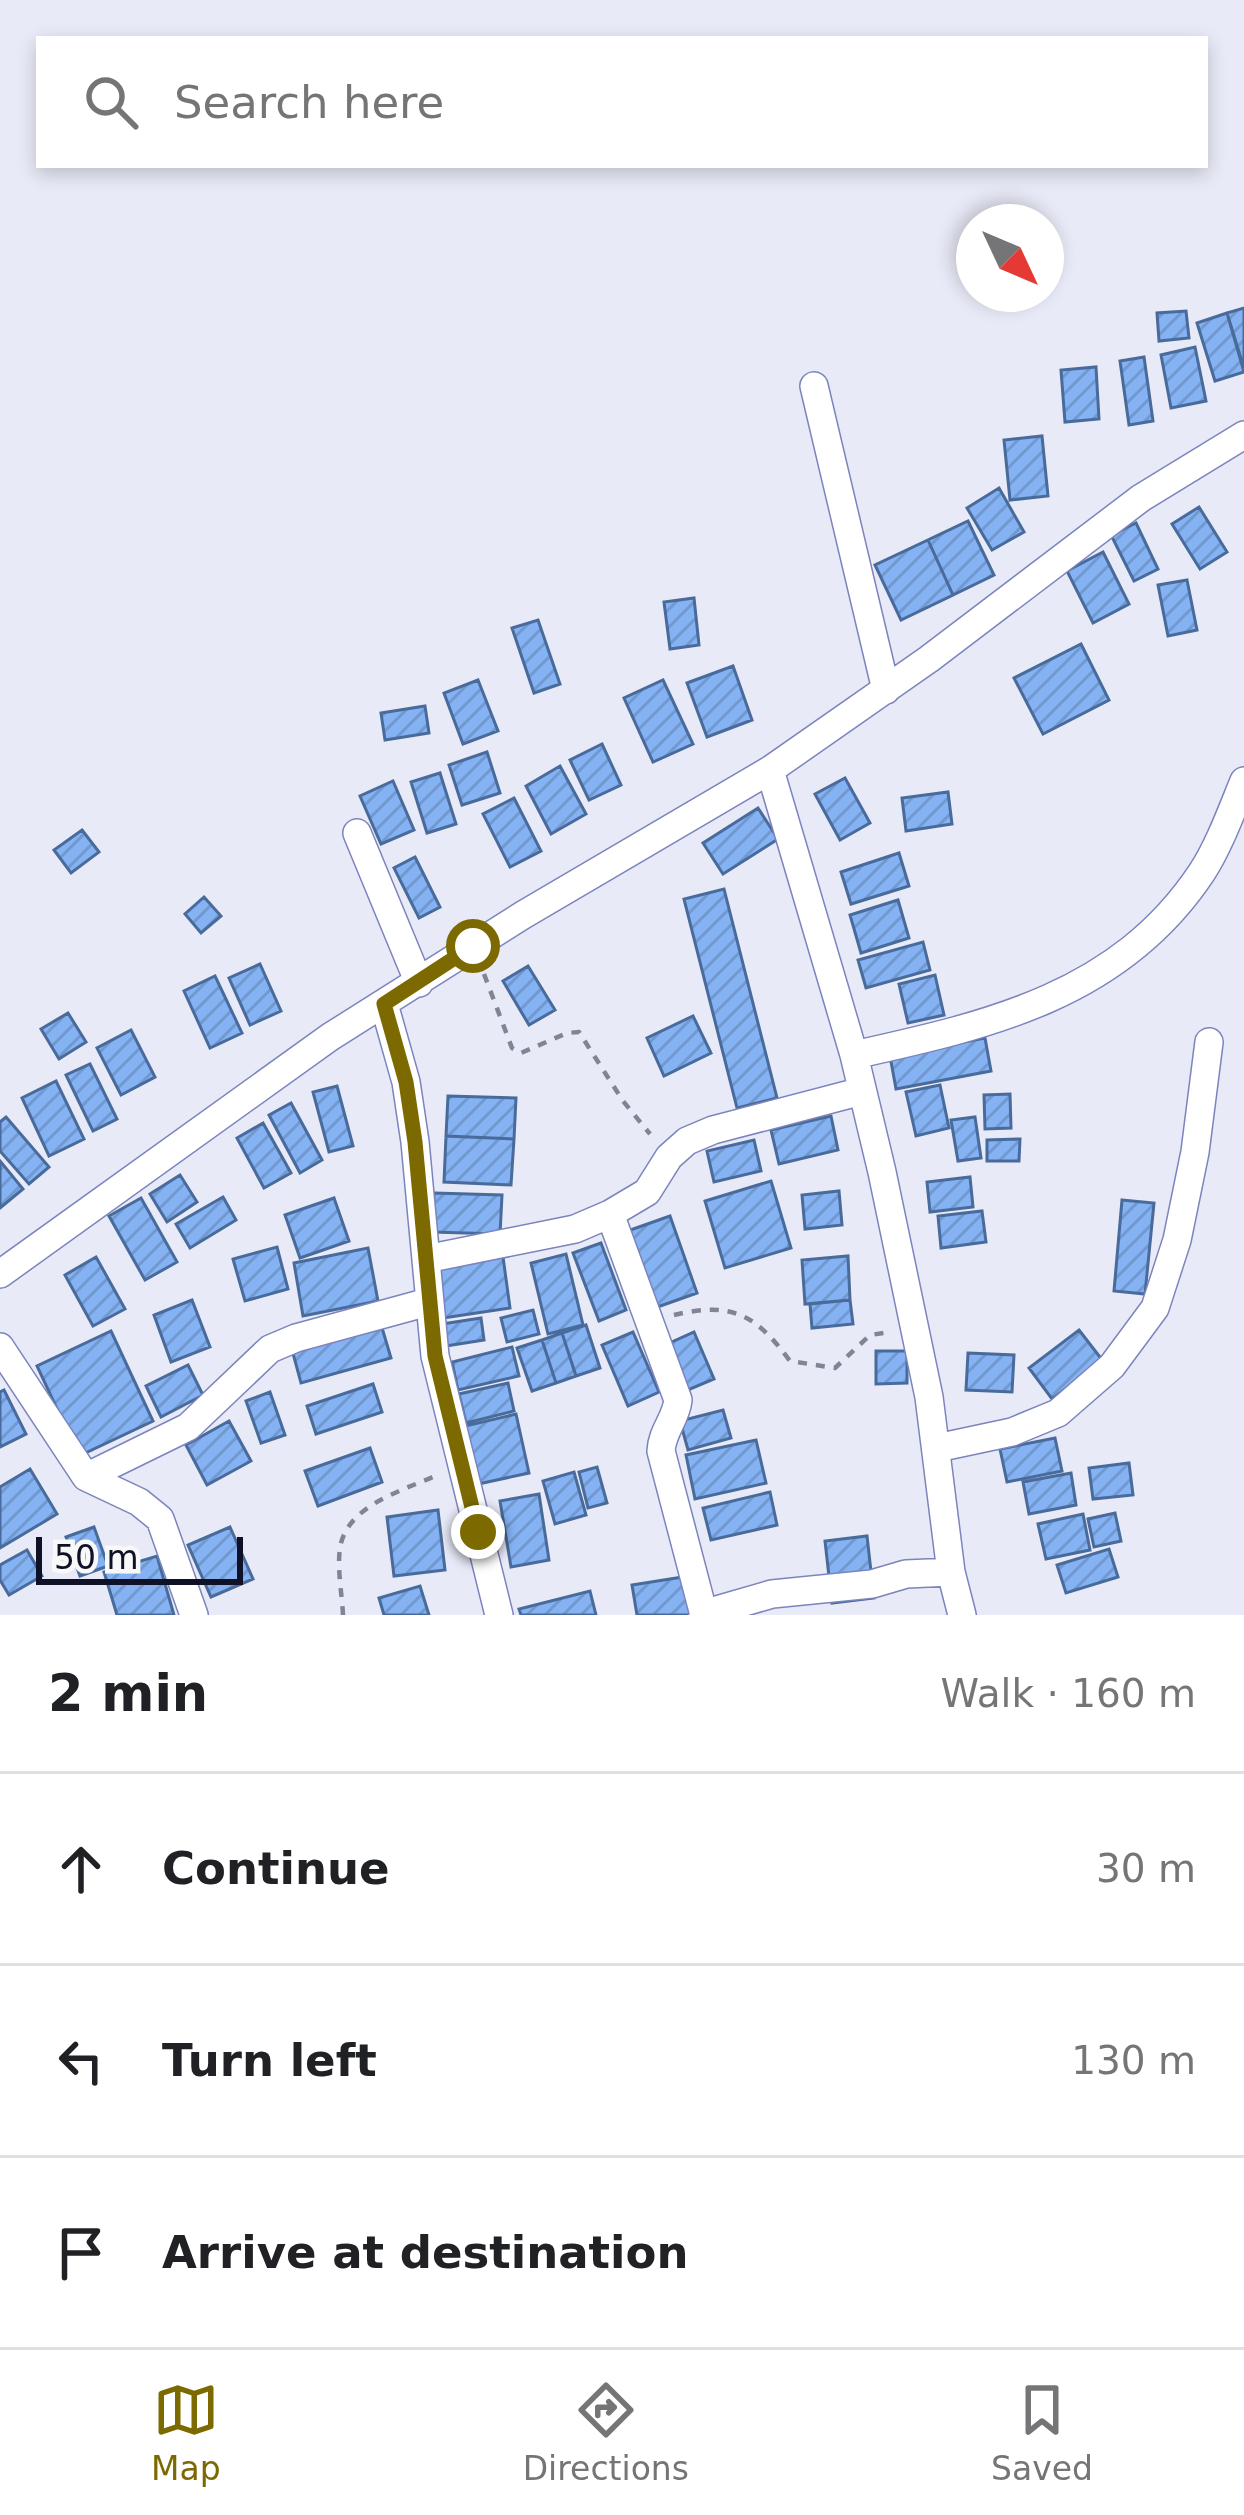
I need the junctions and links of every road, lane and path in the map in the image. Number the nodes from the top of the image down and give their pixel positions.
1 (814, 386) dead end
2 (1244, 435) edge
3 (886, 690) junction
4 (770, 770) junction
5 (1244, 781) edge
6 (357, 833) dead end
7 (473, 946) junction
8 (418, 983) junction
9 (384, 1004) junction
10 (1208, 1042) dead end
11 (854, 1055) junction
12 (862, 1091) junction
13 (669, 1157) junction
14 (610, 1214) junction
15 (426, 1259) junction
16 (0, 1274) edge
17 (428, 1302) junction
18 (914, 1328) junction
19 (657, 1335) junction
20 (0, 1347) edge
21 (937, 1448) junction
22 (459, 1466) junction
23 (86, 1477) junction
24 (951, 1573) junction
25 (194, 1615) edge
26 (343, 1615) edge
27 (499, 1615) edge
28 (704, 1615) edge
29 (962, 1615) edge

1 - 3 street
2 - 3 street
3 - 4 street
4 - 7 street
4 - 11 street
5 - 11 street
6 - 8 street
7 - 8 street
7 - 13 path
8 - 9 street
9 - 15 street
9 - 16 street
10 - 21 street
11 - 12 street
12 - 13 street
12 - 18 street
13 - 14 street
14 - 15 street
14 - 19 street
15 - 17 street
17 - 22 street
17 - 23 street
18 - 19 path
18 - 21 street
19 - 28 street
20 - 23 street
21 - 24 street
22 - 26 path
22 - 27 street
23 - 25 street
24 - 28 street
24 - 29 street

